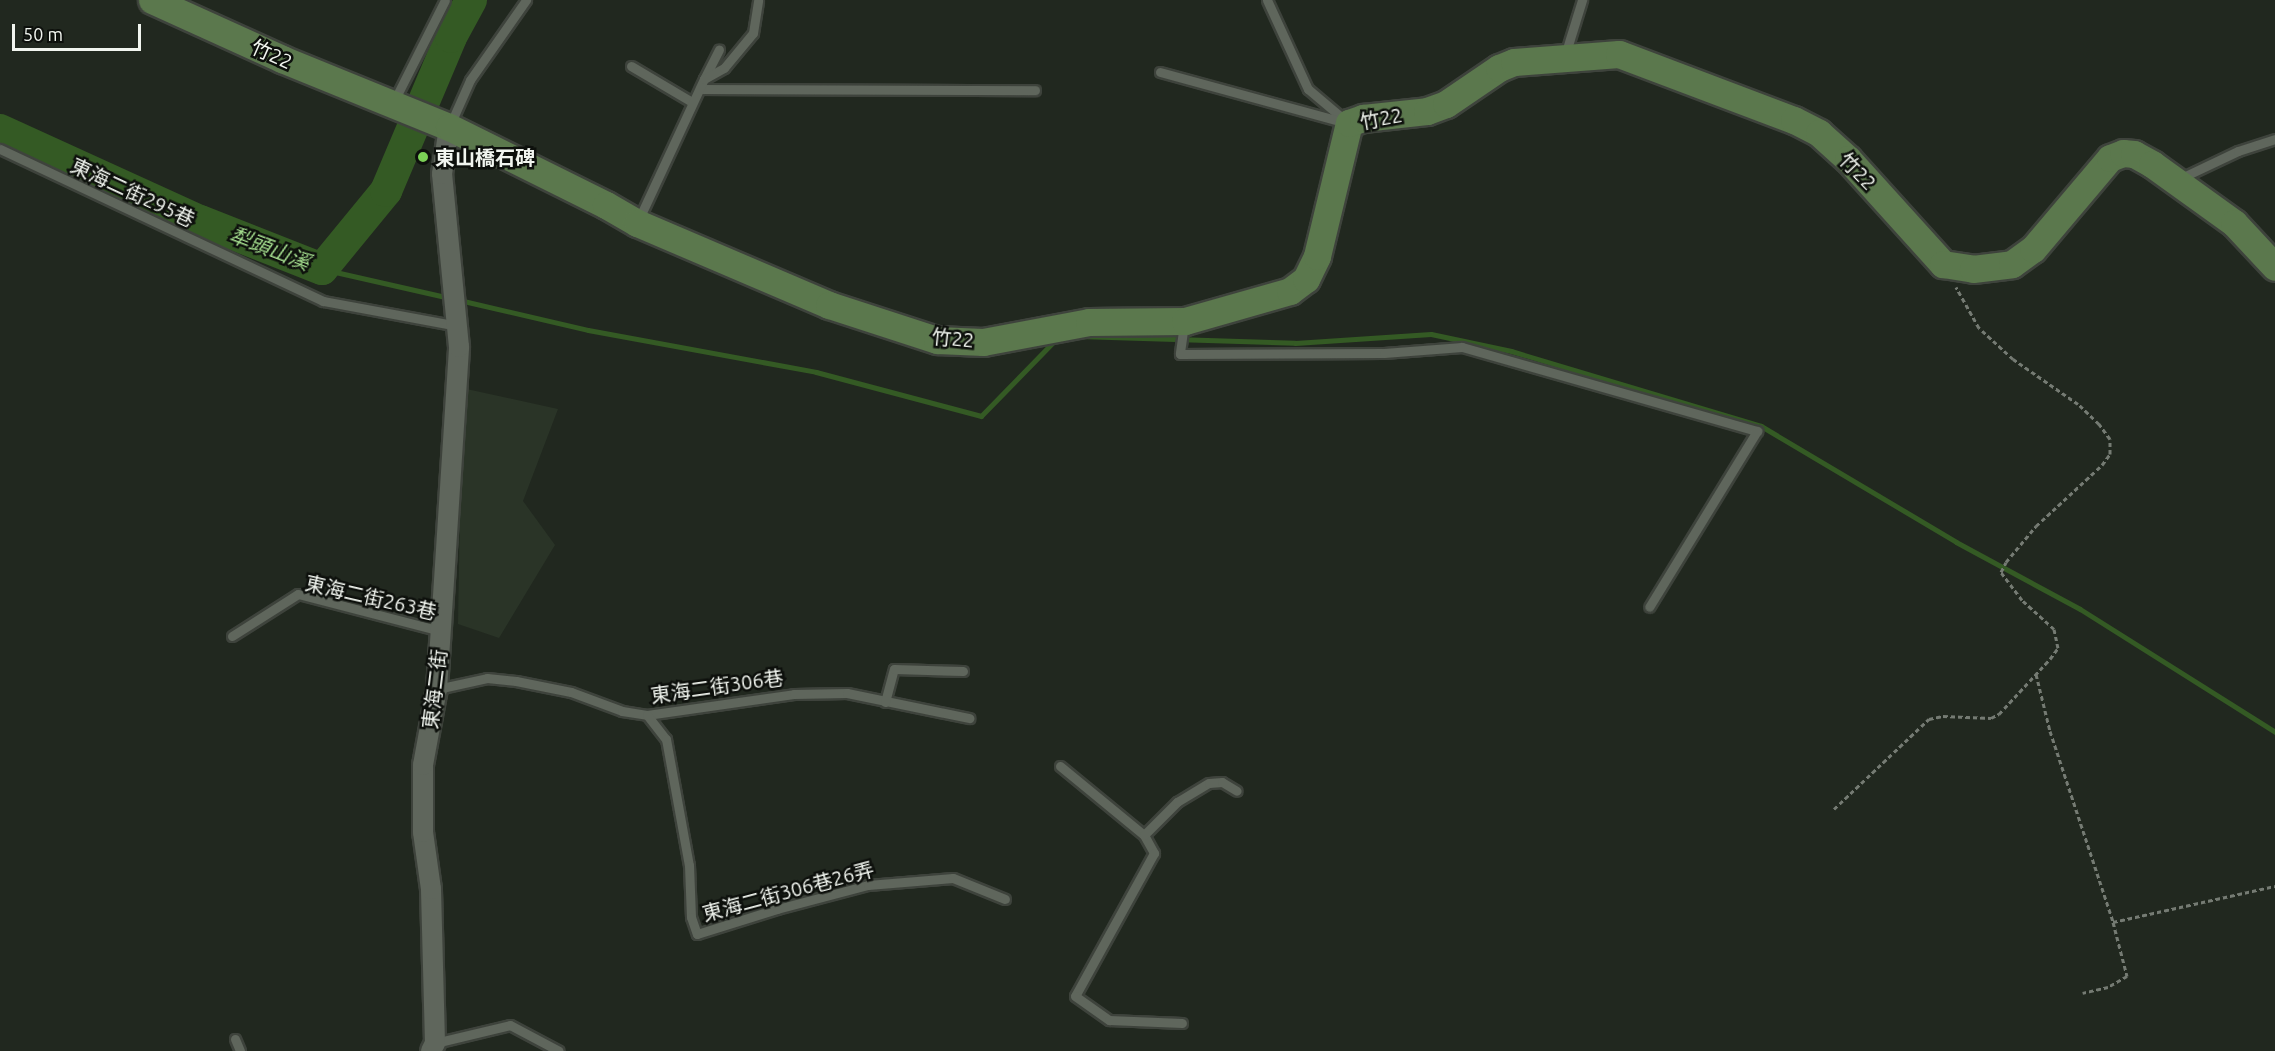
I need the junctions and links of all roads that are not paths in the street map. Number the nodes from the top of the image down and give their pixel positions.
1 (152, 0) edge
2 (445, 0) edge
3 (526, 0) edge
4 (758, 0) edge
5 (1267, 0) edge
6 (1582, 0) edge
7 (719, 50) dead end
8 (1564, 58) junction
9 (631, 66) dead end
10 (1160, 72) dead end
11 (704, 79) junction
12 (700, 89) junction
13 (1035, 90) dead end
14 (692, 102) junction
15 (392, 105) junction
16 (1349, 123) junction
17 (449, 127) junction
18 (2275, 139) edge
19 (0, 149) edge
20 (2177, 180) junction
21 (637, 223) junction
22 (2275, 267) edge
23 (1185, 321) junction
24 (458, 326) junction
25 (1649, 607) dead end
26 (441, 631) junction
27 (232, 636) dead end
28 (963, 671) dead end
29 (437, 689) junction
30 (885, 702) junction
31 (647, 715) junction
32 (969, 718) dead end
33 (1060, 766) dead end
34 (1237, 791) dead end
35 (1144, 835) junction
36 (1005, 899) dead end
37 (1182, 1023) dead end
38 (236, 1039) dead end
39 (433, 1047) edge
40 (240, 1051) edge
41 (559, 1051) edge

1 - 15 street, 竹22 / 竹22
2 - 15 lane
3 - 17 lane
4 - 11 lane
5 - 16 lane
6 - 8 lane
7 - 11 lane
8 - 16 street, 竹22 / 竹22
8 - 20 street, 竹22 / 竹22
9 - 14 lane
10 - 16 lane
11 - 12 lane
12 - 13 lane
12 - 14 lane
14 - 21 lane
15 - 17 street, 竹22
16 - 23 street, 竹22 / 竹22
17 - 21 street, 竹22 / 竹22
17 - 24 street, 東海二街
18 - 20 lane
19 - 24 lane, 東海二街295巷
20 - 22 street
21 - 23 street, 竹22 / 竹22
23 - 25 lane
24 - 26 street, 東海二街
26 - 27 lane, 東海二街263巷
26 - 29 street, 東海二街
28 - 30 lane
29 - 31 lane, 東海二街306巷
29 - 39 street, 東海二街
30 - 31 lane, 東海二街306巷
30 - 32 lane, 東海二街306巷
31 - 36 lane, 東海二街306巷26弄
33 - 35 lane
34 - 35 lane
35 - 37 lane
38 - 40 lane
39 - 41 lane

